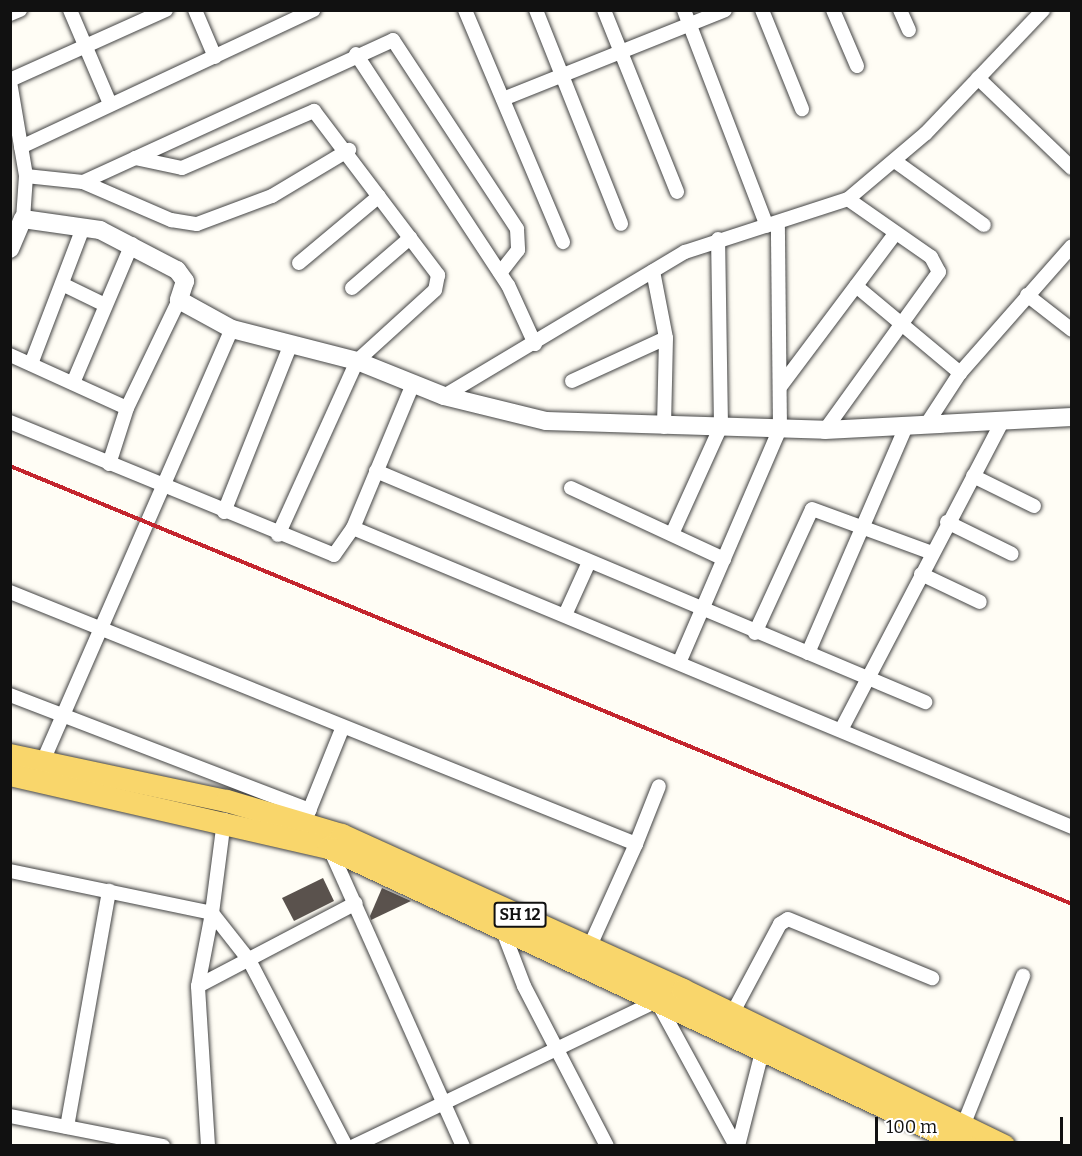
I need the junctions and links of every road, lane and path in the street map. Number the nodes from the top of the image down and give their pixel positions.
1 (20, 10) edge
2 (70, 10) edge
3 (166, 10) edge
4 (195, 10) edge
5 (312, 10) edge
6 (465, 10) edge
7 (536, 10) edge
8 (604, 10) edge
9 (684, 10) edge
10 (725, 10) edge
11 (762, 10) edge
12 (833, 10) edge
13 (900, 10) edge
14 (1043, 10) edge
15 (10, 14) edge
16 (690, 25) junction
17 (909, 30) dead end
18 (85, 46) junction
19 (620, 52) junction
20 (356, 54) junction
21 (215, 57) junction
22 (857, 66) dead end
23 (561, 74) junction
24 (978, 78) junction
25 (10, 81) edge
26 (503, 99) junction
27 (110, 104) junction
28 (802, 109) dead end
29 (14, 122) edge
30 (21, 147) junction
31 (349, 150) junction
32 (135, 158) junction
33 (1069, 159) edge
34 (896, 162) junction
35 (26, 180) junction
36 (83, 182) junction
37 (677, 192) dead end
38 (379, 196) junction
39 (848, 198) junction
40 (19, 223) edge
41 (621, 224) dead end
42 (773, 225) junction
43 (984, 225) dead end
44 (83, 228) junction
45 (895, 234) junction
46 (410, 238) junction
47 (718, 239) junction
48 (563, 242) dead end
49 (132, 244) junction
50 (1071, 246) edge
51 (10, 249) edge
52 (299, 263) dead end
53 (653, 271) junction
54 (62, 284) junction
55 (507, 284) junction
56 (856, 286) junction
57 (352, 288) dead end
58 (1027, 295) junction
59 (179, 300) junction
60 (105, 305) junction
61 (901, 320) junction
62 (232, 329) junction
63 (1071, 330) edge
64 (666, 338) junction
65 (291, 344) junction
66 (535, 344) junction
67 (10, 355) edge
68 (361, 357) junction
69 (31, 364) junction
70 (960, 374) junction
71 (573, 381) dead end
72 (73, 383) junction
73 (413, 384) junction
74 (780, 387) junction
75 (444, 396) junction
76 (127, 408) junction
77 (1071, 417) edge
78 (10, 422) edge
79 (928, 422) junction
80 (1002, 422) junction
81 (907, 424) junction
82 (721, 426) junction
83 (664, 427) junction
84 (780, 428) junction
85 (825, 430) junction
86 (109, 464) junction
87 (376, 471) junction
88 (973, 476) junction
89 (163, 488) junction
90 (571, 488) dead end
91 (1034, 506) dead end
92 (224, 512) junction
93 (947, 522) junction
94 (353, 528) junction
95 (862, 528) junction
96 (672, 534) junction
97 (278, 535) junction
98 (932, 553) junction
99 (1012, 554) dead end
100 (724, 559) junction
101 (589, 562) junction
102 (921, 574) junction
103 (10, 592) edge
104 (980, 602) dead end
105 (701, 612) junction
106 (565, 615) junction
107 (96, 630) junction
108 (755, 633) junction
109 (808, 653) junction
110 (679, 663) junction
111 (866, 678) junction
112 (10, 695) edge
113 (925, 702) dead end
114 (61, 716) junction
115 (342, 729) junction
116 (841, 730) junction
117 (10, 755) edge
118 (43, 761) junction
119 (10, 775) edge
120 (659, 786) dead end
121 (308, 815) junction
122 (224, 820) junction
123 (1071, 827) edge
124 (636, 844) junction
125 (329, 848) junction
126 (10, 871) edge
127 (109, 891) junction
128 (356, 903) junction
129 (213, 913) junction
130 (500, 924) junction
131 (589, 948) junction
132 (249, 960) junction
133 (1023, 976) dead end
134 (932, 978) dead end
135 (198, 987) junction
136 (659, 1000) junction
137 (732, 1014) junction
138 (556, 1048) junction
139 (763, 1048) junction
140 (443, 1105) junction
141 (10, 1116) edge
142 (67, 1127) junction
143 (965, 1136) edge
144 (163, 1146) edge
145 (208, 1146) edge
146 (346, 1146) edge
147 (354, 1146) edge
148 (463, 1146) edge
149 (607, 1146) edge
150 (737, 1146) edge
151 (1004, 1146) edge

1 - 15 street
2 - 18 street
3 - 18 street
4 - 21 street
5 - 21 street
6 - 26 street
7 - 23 street
8 - 19 street
9 - 16 street
10 - 16 street
11 - 28 street
12 - 22 street
13 - 17 street
14 - 24 street
16 - 19 street
16 - 42 street
18 - 25 street
18 - 27 street
19 - 23 street
19 - 37 street
20 - 32 street
20 - 55 street
20 - 55 street
21 - 27 street
23 - 26 street
23 - 41 street
24 - 33 street
24 - 34 street
25 - 29 street
26 - 48 street
27 - 30 street
29 - 30 street
30 - 35 street
31 - 32 street
31 - 36 street
31 - 38 street
32 - 36 street
34 - 39 street
34 - 43 street
35 - 36 street
35 - 40 street
38 - 46 street
38 - 52 street
39 - 42 street
39 - 45 street
40 - 44 street
40 - 51 street
42 - 47 street
42 - 74 street
44 - 49 street
44 - 54 street
45 - 56 street
45 - 61 street
46 - 57 street
46 - 68 street
47 - 53 street
47 - 82 street
49 - 59 street
49 - 60 street
50 - 58 street
53 - 64 street
53 - 66 street
54 - 60 street
54 - 69 street
55 - 66 street
56 - 61 street
56 - 74 street
58 - 63 street
58 - 70 street
59 - 62 street
59 - 76 street
60 - 72 street
61 - 70 street
61 - 85 street
62 - 65 street
62 - 89 street
64 - 71 street
64 - 83 street
65 - 68 street
65 - 92 street
66 - 75 street
67 - 69 street
68 - 73 street
68 - 97 street
69 - 72 street
70 - 79 street
72 - 76 street
73 - 75 street
73 - 87 street
74 - 84 street
75 - 83 street
76 - 86 street
77 - 80 street
78 - 86 street
79 - 80 street
79 - 81 street
80 - 88 street
81 - 85 street
81 - 95 street
82 - 83 street
82 - 84 street
82 - 96 street
84 - 85 street
84 - 100 street
86 - 89 street
87 - 94 street
87 - 101 street
88 - 91 street
88 - 93 street
89 - 92 street
89 - 107 street
90 - 96 street
92 - 97 street
93 - 98 street
93 - 99 street
94 - 97 street
94 - 106 street
95 - 98 street
95 - 108 street
95 - 109 street
96 - 100 street
98 - 102 street
100 - 105 street
101 - 105 street
101 - 106 street
102 - 104 street
102 - 111 street
103 - 107 street
105 - 108 street
105 - 110 street
106 - 110 street
107 - 114 street
107 - 115 street
108 - 109 street
109 - 111 street
110 - 116 street
111 - 113 street
111 - 116 street
112 - 114 street
114 - 118 street
114 - 121 street
115 - 121 street
115 - 124 street
116 - 123 street
117 - 118 main road, SH 12
118 - 121 main road, SH 12
119 - 122 main road, SH 12
120 - 124 street
121 - 131 main road, SH 12
122 - 125 main road, SH 12
122 - 129 street
124 - 131 street
125 - 128 street
125 - 130 main road, SH 12
126 - 127 street
127 - 129 street
127 - 142 street
128 - 132 street
128 - 140 street
129 - 132 street
129 - 135 street
130 - 136 main road, SH 12
130 - 138 street
131 - 137 main road, SH 12
132 - 135 street
132 - 146 street
133 - 143 street
134 - 137 street
135 - 145 street
136 - 138 street
136 - 139 main road, SH 12
136 - 150 street
137 - 143 main road, SH 12
138 - 140 street
138 - 149 street
139 - 143 main road, SH 12
139 - 150 street
140 - 147 street
140 - 148 street
141 - 142 street
142 - 144 street
143 - 151 main road, SH 12

